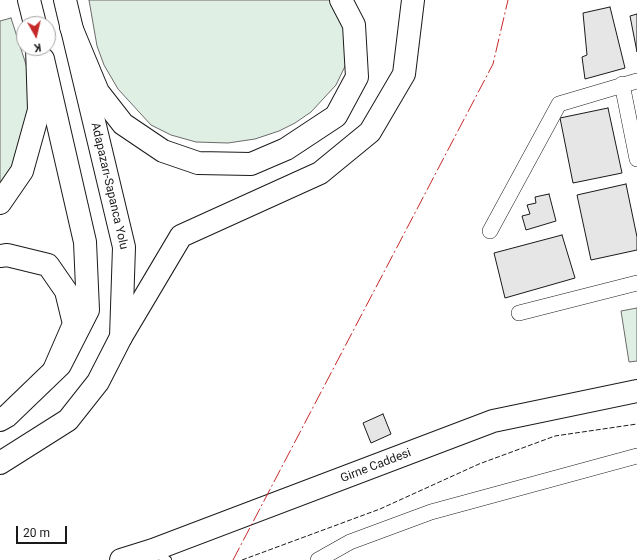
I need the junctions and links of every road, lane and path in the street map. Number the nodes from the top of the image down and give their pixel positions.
1 (29, 0) edge
2 (65, 0) edge
3 (341, 0) edge
4 (413, 0) edge
5 (32, 16) edge
6 (71, 27) junction
7 (39, 56) edge
8 (41, 56) edge
9 (637, 81) edge
10 (622, 84) junction
11 (637, 159) edge
12 (0, 203) edge
13 (490, 231) dead end
14 (0, 256) edge
15 (637, 283) edge
16 (519, 313) dead end
17 (121, 337) junction
18 (54, 370) junction
19 (637, 391) edge
20 (0, 420) edge
21 (637, 456) edge
22 (0, 463) edge
23 (160, 555) edge
24 (121, 560) edge
25 (318, 560) edge

1 - 5 main road
2 - 6 main road
3 - 6 main road
4 - 17 main road
6 - 17 main road, Adapazarı-Sapanca Yolu
7 - 12 main road
8 - 18 main road
9 - 10 street
10 - 11 street
10 - 13 street
14 - 18 main road
15 - 16 street
17 - 22 main road, Adapazarı-Sapanca Yolu
18 - 20 main road
19 - 23 main road, Girne Caddesi
21 - 25 street
23 - 24 main road, Girne Caddesi

